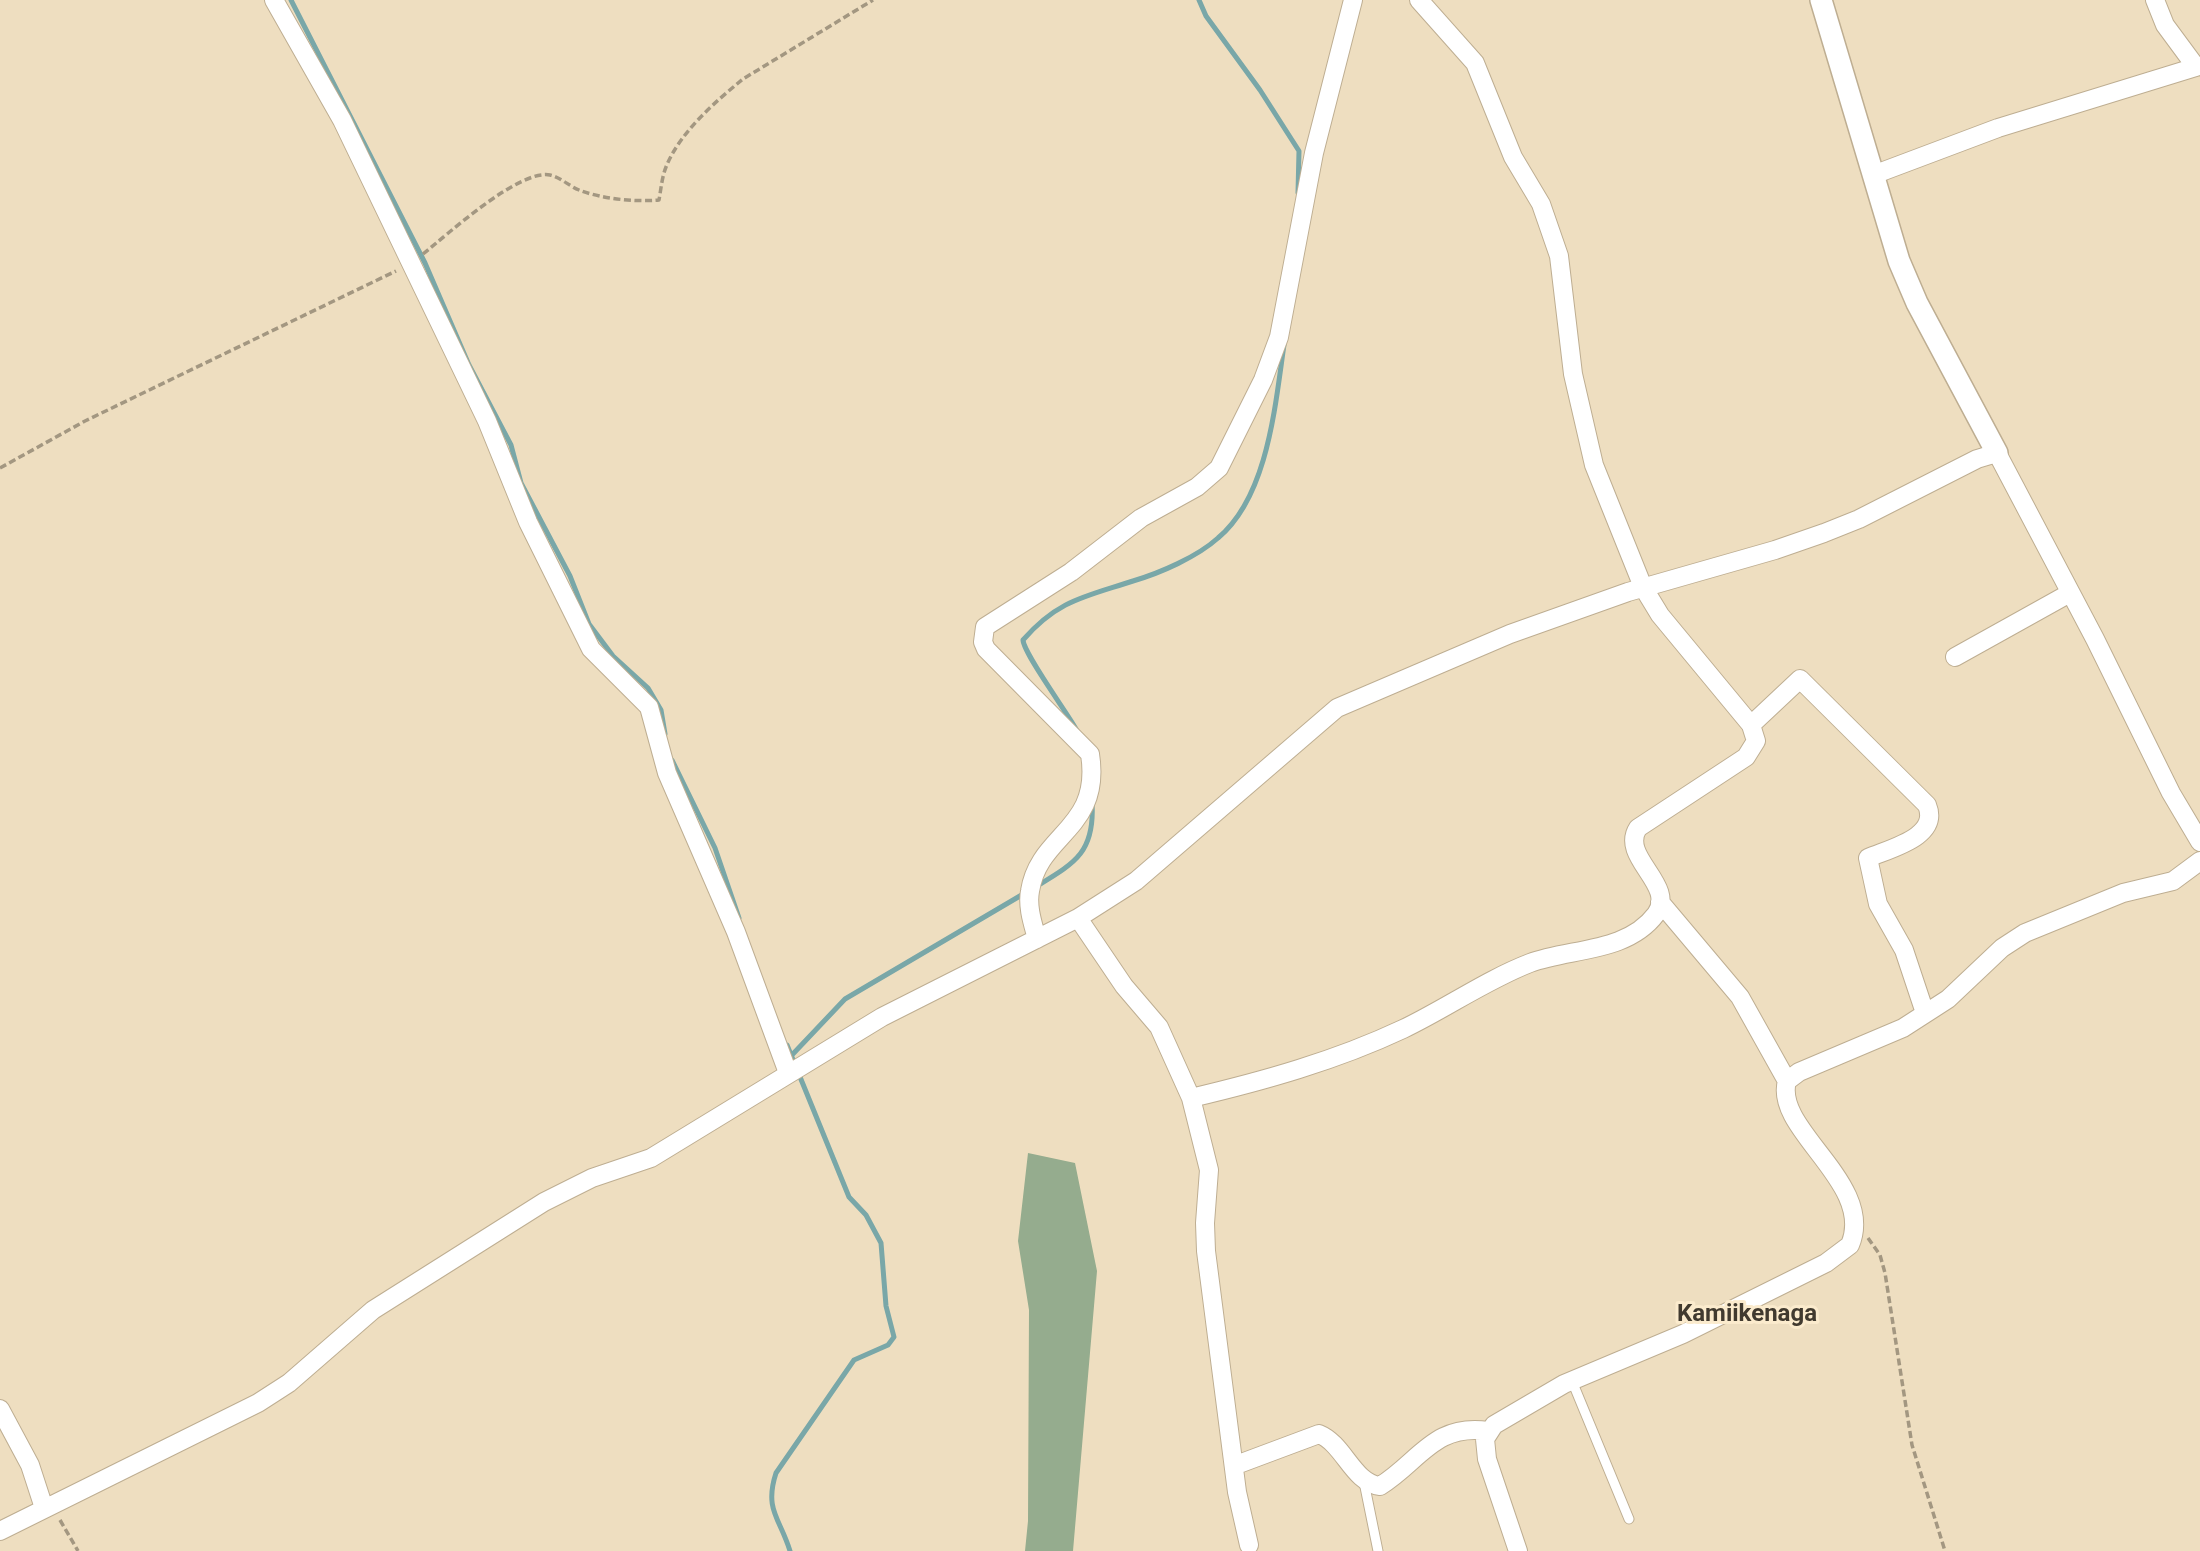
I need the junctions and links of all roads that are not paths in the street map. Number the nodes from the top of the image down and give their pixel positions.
1 (274, 0) edge
2 (1353, 0) edge
3 (1419, 0) edge
4 (1821, 0) edge
5 (2155, 0) edge
6 (1873, 175) junction
7 (1997, 453) junction
8 (1643, 587) junction
9 (2070, 593) junction
10 (1955, 657) dead end
11 (1751, 725) junction
12 (2200, 842) edge
13 (2200, 861) edge
14 (1660, 902) junction
15 (1078, 918) junction
16 (1037, 939) junction
17 (1925, 1013) junction
18 (788, 1073) junction
19 (1787, 1081) junction
20 (1191, 1098) junction
21 (1572, 1381) junction
22 (0, 1409) edge
23 (1488, 1431) junction
24 (1236, 1465) junction
25 (1364, 1480) junction
26 (47, 1506) junction
27 (1629, 1519) dead end
28 (0, 1531) edge
29 (1249, 1545) dead end
30 (1378, 1551) edge
31 (1518, 1551) edge

1 - 18 street
2 - 16 street
3 - 8 street
4 - 6 street
5 - 6 street
6 - 7 street
7 - 8 street
7 - 9 street
8 - 11 street
8 - 15 street
9 - 10 street
9 - 12 street
11 - 14 street
11 - 17 street
13 - 17 street
14 - 19 street
14 - 20 street
15 - 16 street
15 - 20 street
16 - 18 street
17 - 19 street
18 - 26 street
19 - 21 street
20 - 24 street
21 - 23 street
21 - 27 lane
22 - 26 street
23 - 25 street
23 - 31 street
24 - 25 street
24 - 29 street
25 - 30 lane
26 - 28 street

